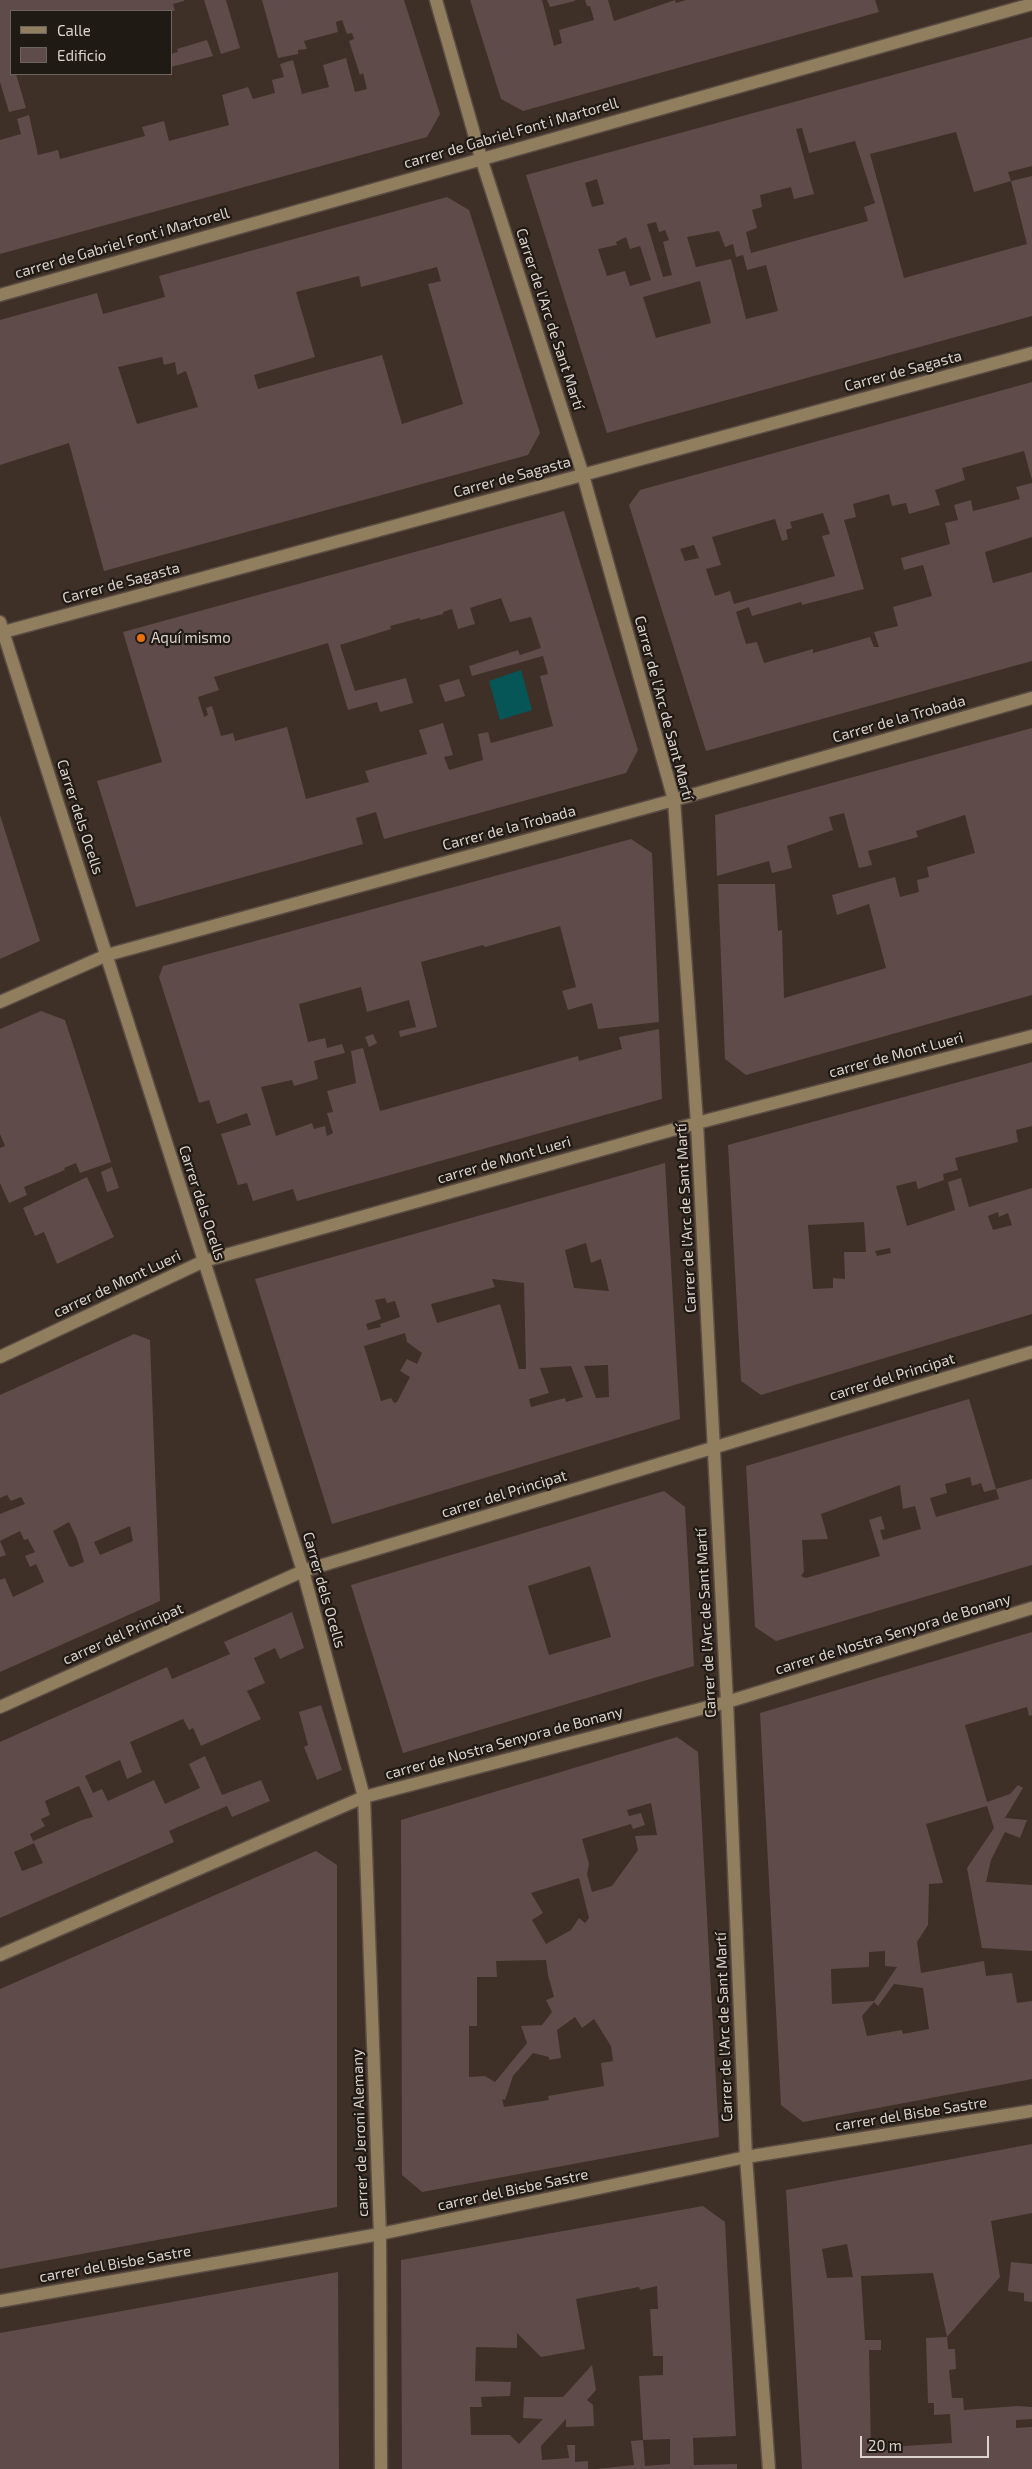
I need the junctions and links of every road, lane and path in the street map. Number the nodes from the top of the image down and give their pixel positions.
1 (436, 0) edge
2 (1032, 4) edge
3 (481, 158) junction
4 (0, 295) edge
5 (1032, 353) edge
6 (583, 475) junction
7 (1, 629) edge
8 (1032, 698) edge
9 (674, 800) junction
10 (107, 955) junction
11 (0, 1002) edge
12 (1032, 1036) edge
13 (697, 1123) junction
14 (204, 1261) junction
15 (1032, 1352) edge
16 (0, 1357) edge
17 (713, 1448) junction
18 (303, 1570) junction
19 (1032, 1608) edge
20 (727, 1702) junction
21 (0, 1707) edge
22 (364, 1797) junction
23 (0, 1955) edge
24 (1032, 2111) edge
25 (746, 2157) junction
26 (380, 2234) junction
27 (0, 2300) edge
28 (382, 2469) edge
29 (768, 2469) edge

1 - 3 street, Carrer de l'Arc de Sant Martí
2 - 3 street, carrer de Gabriel Font i Martorell
3 - 4 street, carrer de Gabriel Font i Martorell
3 - 6 street, Carrer de l'Arc de Sant Martí
5 - 6 street, Carrer de Sagasta
6 - 7 street, Carrer de Sagasta
6 - 9 street, Carrer de l'Arc de Sant Martí
7 - 10 street, Carrer dels Ocells
8 - 9 street, Carrer de la Trobada
9 - 10 street, Carrer de la Trobada
9 - 13 street, Carrer de l'Arc de Sant Martí
10 - 11 street, Carrer de la Trobada
10 - 14 street, Carrer dels Ocells
12 - 13 street, carrer de Mont Lueri
13 - 14 street, carrer de Mont Lueri
13 - 17 street, Carrer de l'Arc de Sant Martí
14 - 16 street, carrer de Mont Lueri
14 - 18 street, Carrer dels Ocells
15 - 17 street, carrer del Principat
17 - 18 street, carrer del Principat
17 - 20 street, Carrer de l'Arc de Sant Martí
18 - 21 street, carrer del Principat
18 - 22 street, Carrer dels Ocells
19 - 20 street, carrer de Nostra Senyora de Bonany
20 - 22 street, carrer de Nostra Senyora de Bonany
20 - 25 street, Carrer de l'Arc de Sant Martí
22 - 23 street, carrer de Nostra Senyora de Bonany
22 - 26 street, carrer de Jeroni Alemany
24 - 25 street, carrer del Bisbe Sastre
25 - 26 street, carrer del Bisbe Sastre
25 - 29 street, Carrer de l'Arc de Sant Martí
26 - 27 street, carrer del Bisbe Sastre
26 - 28 street, carrer de Jeroni Alemany

